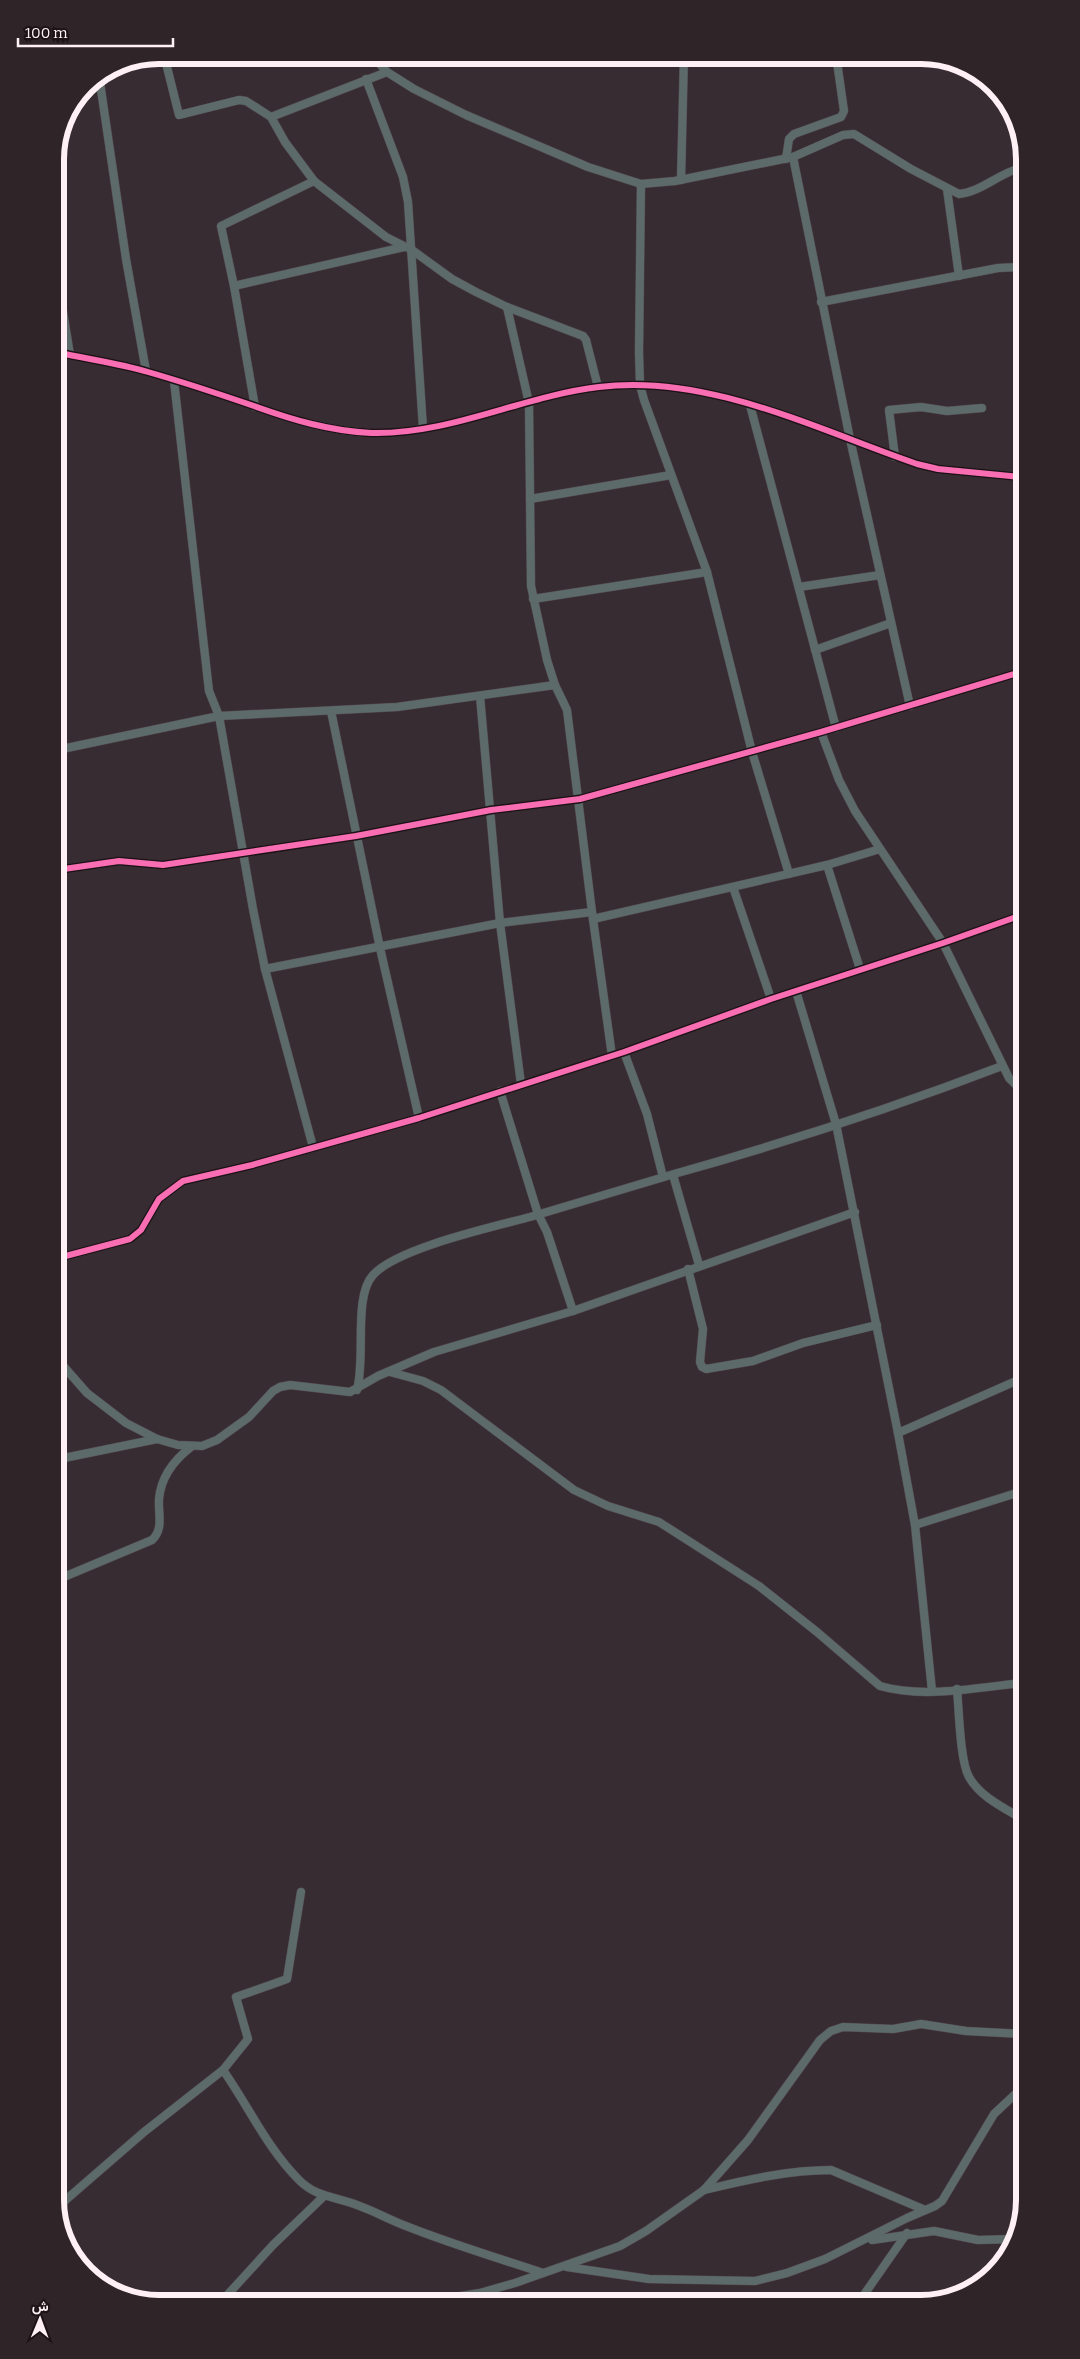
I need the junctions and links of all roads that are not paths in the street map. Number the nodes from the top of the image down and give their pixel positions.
1 (166, 64) edge
2 (379, 64) edge
3 (684, 64) edge
4 (837, 64) edge
5 (386, 72) junction
6 (366, 79) junction
7 (100, 84) edge
8 (271, 116) junction
9 (789, 158) junction
10 (1016, 170) edge
11 (681, 180) junction
12 (314, 181) junction
13 (642, 184) junction
14 (947, 189) junction
15 (408, 249) junction
16 (1016, 268) edge
17 (959, 276) junction
18 (234, 286) junction
19 (821, 302) junction
20 (507, 307) junction
21 (64, 315) edge
22 (64, 354) edge
23 (70, 355) junction
24 (146, 371) junction
25 (174, 380) junction
26 (640, 385) junction
27 (598, 387) junction
28 (530, 403) junction
29 (750, 405) junction
30 (255, 407) junction
31 (982, 408) dead end
32 (423, 428) junction
33 (850, 439) junction
34 (895, 457) junction
35 (671, 475) junction
36 (1016, 476) edge
37 (530, 499) junction
38 (707, 572) junction
39 (880, 575) junction
40 (799, 587) junction
41 (533, 599) junction
42 (891, 622) junction
43 (815, 650) junction
44 (1016, 674) edge
45 (555, 685) junction
46 (480, 696) junction
47 (910, 706) junction
48 (331, 711) junction
49 (219, 716) junction
50 (836, 728) junction
51 (822, 732) junction
52 (64, 749) edge
53 (752, 752) junction
54 (580, 800) junction
55 (491, 810) junction
56 (356, 836) junction
57 (880, 849) junction
58 (243, 853) junction
59 (827, 865) junction
60 (64, 869) edge
61 (789, 874) junction
62 (733, 887) junction
63 (592, 915) junction
64 (1016, 917) edge
65 (500, 923) junction
66 (943, 943) junction
67 (380, 948) junction
68 (265, 969) junction
69 (860, 969) junction
70 (796, 991) junction
71 (771, 999) junction
72 (624, 1052) junction
73 (612, 1056) junction
74 (1002, 1066) junction
75 (521, 1084) junction
76 (1016, 1084) edge
77 (500, 1091) junction
78 (419, 1118) junction
79 (836, 1124) junction
80 (313, 1147) junction
81 (673, 1174) junction
82 (663, 1177) junction
83 (855, 1212) junction
84 (538, 1214) junction
85 (64, 1256) edge
86 (699, 1265) junction
87 (688, 1269) junction
88 (573, 1311) junction
89 (877, 1326) junction
90 (64, 1366) edge
91 (390, 1372) junction
92 (1016, 1381) edge
93 (357, 1390) junction
94 (898, 1433) junction
95 (157, 1439) junction
96 (191, 1447) junction
97 (64, 1458) edge
98 (1016, 1492) edge
99 (915, 1525) junction
100 (64, 1575) edge
101 (1016, 1684) edge
102 (957, 1689) junction
103 (932, 1691) junction
104 (1016, 1815) edge
105 (301, 1892) dead end
106 (1016, 2034) edge
107 (223, 2070) junction
108 (1016, 2093) edge
109 (704, 2190) junction
110 (323, 2197) junction
111 (64, 2201) edge
112 (925, 2210) junction
113 (907, 2233) junction
114 (1007, 2239) edge
115 (862, 2242) junction
116 (565, 2267) junction
117 (543, 2273) junction
118 (227, 2295) edge
119 (467, 2295) edge
120 (864, 2295) edge

1 - 8 street
2 - 5 street
3 - 11 street
4 - 9 street
5 - 6 street
5 - 13 street
6 - 8 street
6 - 15 street
7 - 24 street
8 - 12 street
9 - 11 street
9 - 14 street
9 - 19 street
10 - 14 street
11 - 13 street
12 - 15 street
12 - 18 street
13 - 26 street
14 - 17 street
15 - 18 street
15 - 20 street
15 - 32 street
16 - 17 street
17 - 19 street
18 - 30 street
19 - 33 street
20 - 27 street
20 - 28 street
21 - 23 street
22 - 23 street
23 - 24 street
24 - 25 street
25 - 30 street
25 - 49 street
26 - 27 street
26 - 29 street
26 - 35 street
27 - 28 street
28 - 32 street
28 - 37 street
29 - 33 street
29 - 40 street
30 - 32 street
31 - 34 street
33 - 34 street
33 - 39 street
34 - 36 street
35 - 37 street
35 - 38 street
37 - 41 street
38 - 41 street
38 - 53 street
39 - 40 street
39 - 42 street
40 - 43 street
41 - 45 street
42 - 43 street
42 - 47 street
43 - 50 street
44 - 47 street
45 - 46 street
45 - 54 street
46 - 48 street
46 - 55 street
47 - 50 street
48 - 49 street
48 - 56 street
49 - 52 street
49 - 58 street
50 - 51 street
51 - 53 street
51 - 57 street
53 - 54 street
53 - 61 street
54 - 55 street
54 - 63 street
55 - 56 street
55 - 65 street
56 - 58 street
56 - 67 street
57 - 59 street
57 - 66 street
58 - 60 street
58 - 68 street
59 - 61 street
59 - 69 street
61 - 62 street
62 - 63 street
62 - 71 street
63 - 65 street
63 - 73 street
64 - 66 street
65 - 67 street
65 - 75 street
66 - 69 street
66 - 74 street
67 - 68 street
67 - 78 street
68 - 80 street
69 - 70 street
70 - 71 street
70 - 79 street
71 - 72 street
72 - 73 street
72 - 82 street
73 - 75 street
74 - 76 street
74 - 79 street
75 - 77 street
77 - 78 street
77 - 84 street
78 - 80 street
79 - 81 street
79 - 83 street
80 - 85 street
81 - 82 street
81 - 86 street
82 - 84 street
83 - 86 street
83 - 89 street
84 - 88 street
84 - 93 street
86 - 87 street
87 - 88 street
87 - 89 street
88 - 91 street
89 - 94 street
90 - 95 street
91 - 93 street
91 - 103 street
92 - 94 street
93 - 96 street
94 - 99 street
95 - 96 street
95 - 97 street
96 - 100 street
98 - 99 street
99 - 103 street
101 - 102 street
102 - 103 street
102 - 104 street
105 - 107 street
106 - 109 street
107 - 110 street
107 - 111 street
108 - 112 street
109 - 112 street
109 - 116 street
110 - 117 street
110 - 118 street
112 - 115 street
113 - 114 street
113 - 115 street
113 - 120 street
115 - 116 street
116 - 117 street
117 - 119 street

